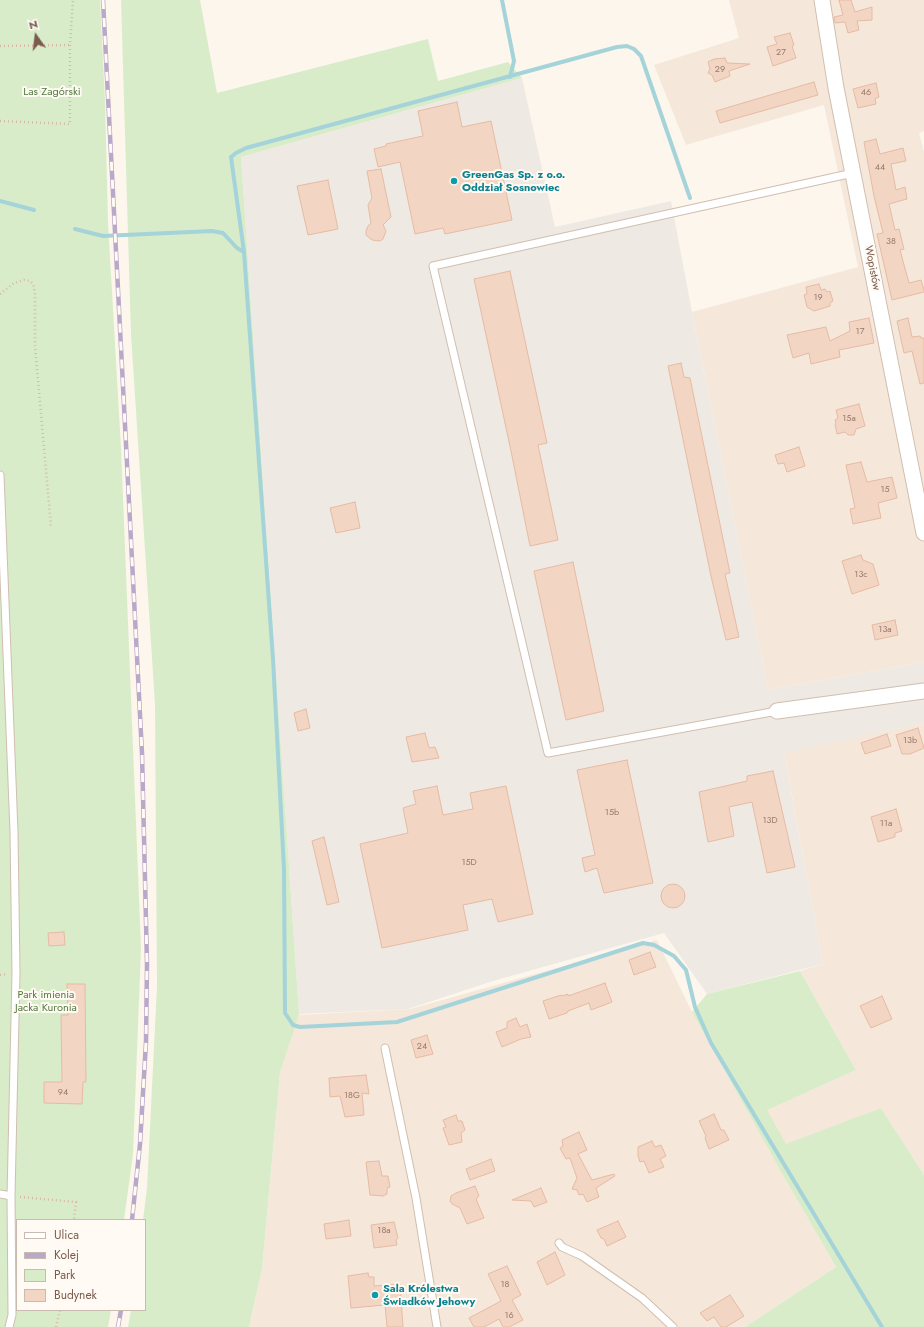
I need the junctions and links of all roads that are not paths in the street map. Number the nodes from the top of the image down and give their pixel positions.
1 (822, 1) edge
2 (853, 173) junction
3 (0, 475) edge
4 (924, 533) edge
5 (924, 691) edge
6 (777, 711) joint
7 (385, 1048) dead end
8 (0, 1194) edge
9 (11, 1196) junction
10 (559, 1243) dead end
11 (9, 1327) edge
12 (437, 1327) edge
13 (673, 1327) edge

1 - 2 street, Wopistów
2 - 4 street, Wopistów
2 - 6 lane
3 - 9 lane
5 - 6 street
7 - 12 lane
8 - 9 lane
9 - 11 lane
10 - 13 lane

